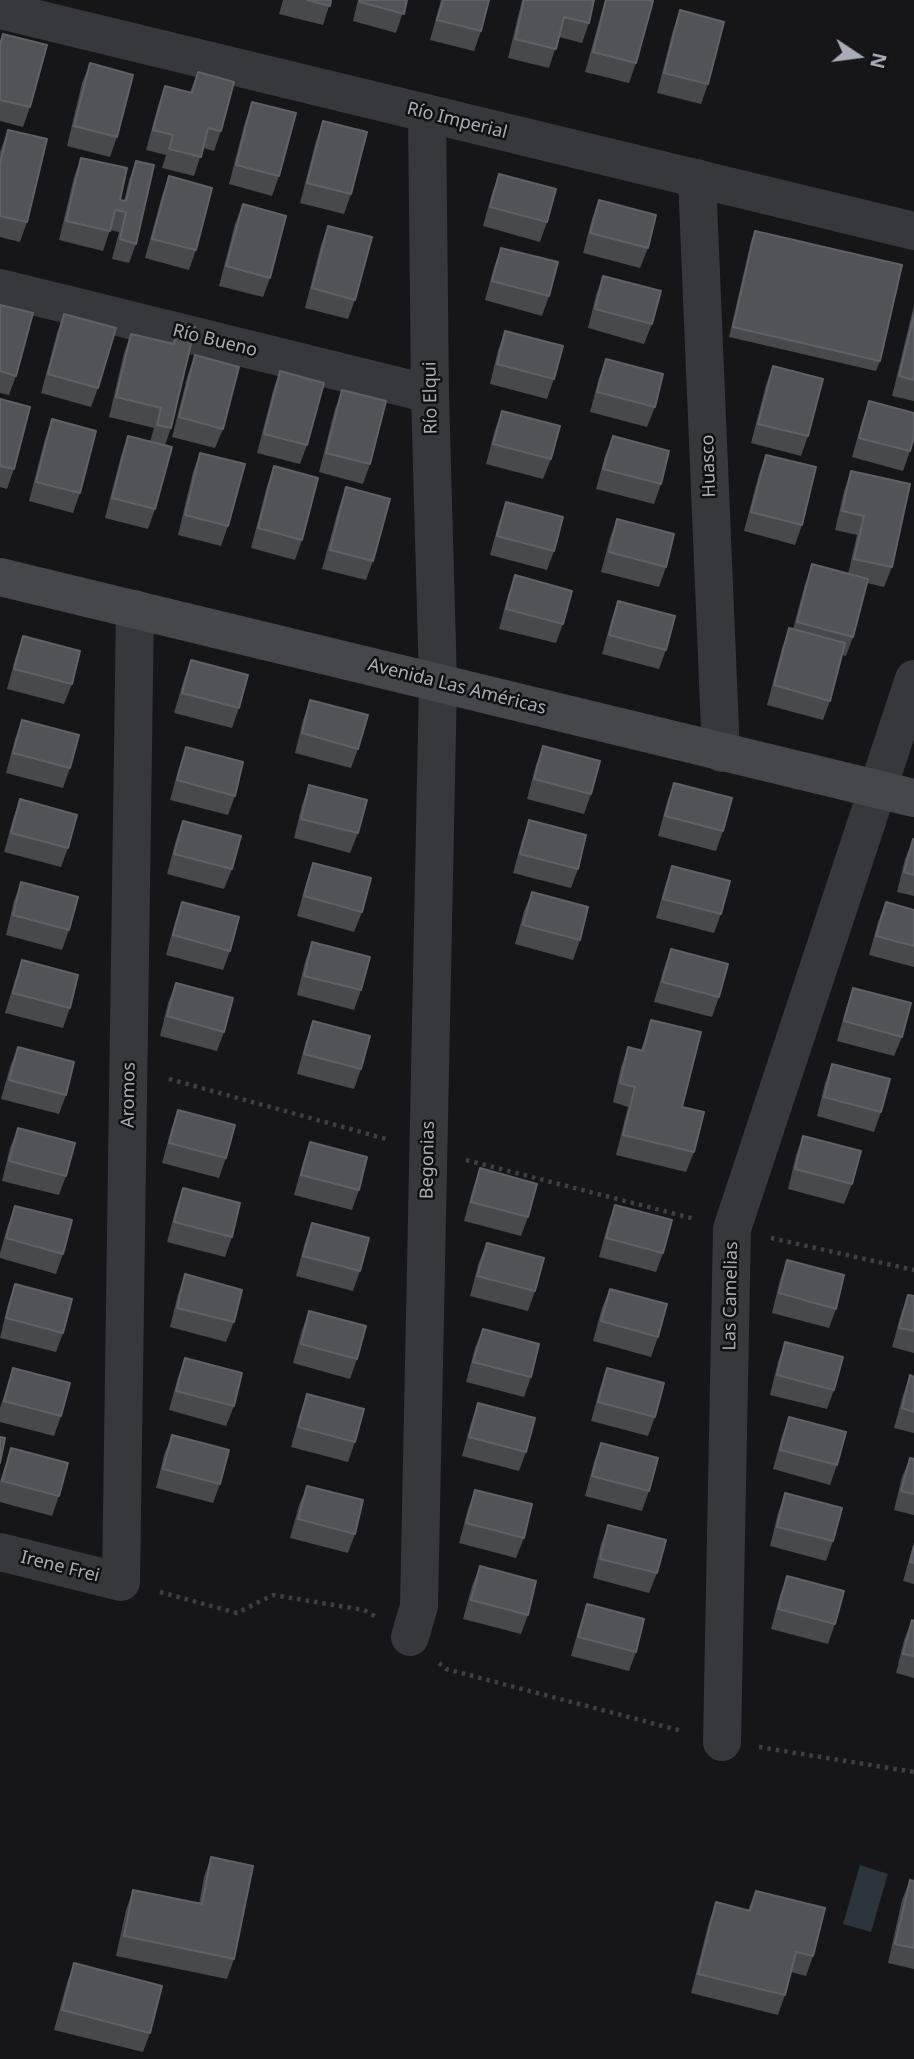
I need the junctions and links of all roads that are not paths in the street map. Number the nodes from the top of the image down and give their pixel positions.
1 (0, 10) edge
2 (427, 114) junction
3 (697, 178) junction
4 (914, 231) edge
5 (0, 288) edge
6 (430, 394) junction
7 (0, 577) edge
8 (135, 609) junction
9 (914, 679) edge
10 (438, 682) junction
11 (721, 753) junction
12 (877, 789) junction
13 (914, 798) edge
14 (0, 1552) edge
15 (121, 1582) joint
16 (410, 1637) road end
17 (722, 1742) road end

1 - 2 street, Río Imperial
2 - 3 street, Río Imperial
2 - 6 street, Río Elqui
3 - 4 street, Río Imperial
3 - 11 street, Huasco
5 - 6 street, Río Bueno
6 - 10 street, Río Elqui
7 - 8 street, Avenida Las Américas
8 - 10 street, Avenida Las Américas
8 - 15 street, Aromos
9 - 12 street, Las Camelias
10 - 11 street, Avenida Las Américas
10 - 16 street, Begonias
11 - 12 street, Avenida Las Américas
12 - 13 street, Avenida Las Américas
12 - 17 street, Las Camelias
14 - 15 street, Irene Frei

